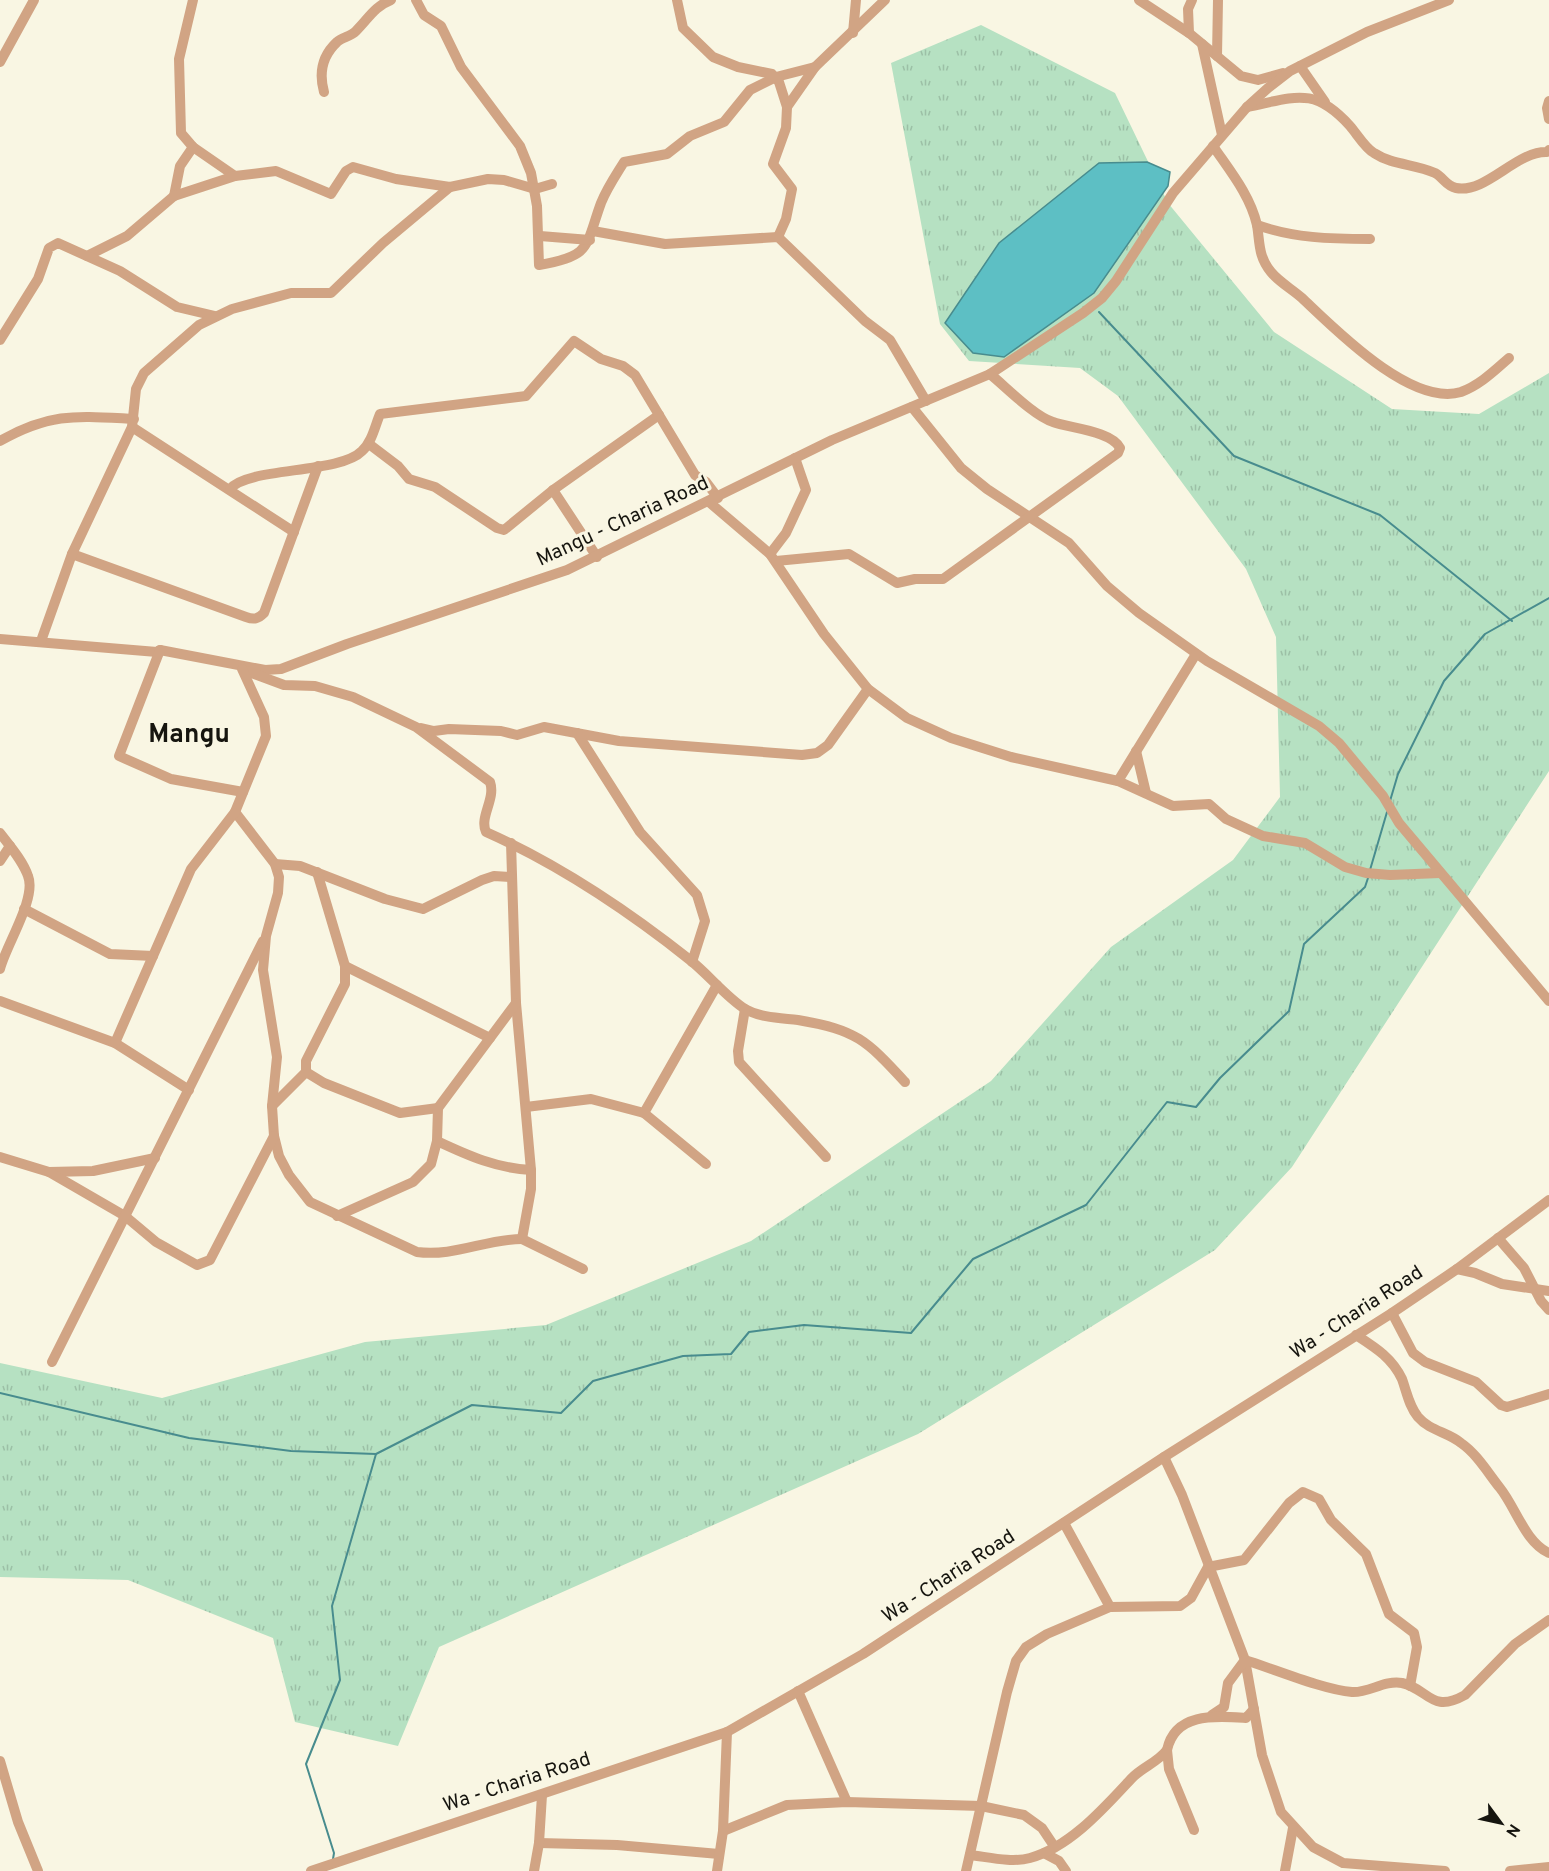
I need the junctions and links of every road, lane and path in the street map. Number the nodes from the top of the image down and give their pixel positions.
1 (34, 0) edge
2 (193, 0) edge
3 (390, 0) edge
4 (416, 0) edge
5 (677, 0) edge
6 (856, 0) edge
7 (885, 0) edge
8 (1140, 0) edge
9 (1218, 0) edge
10 (1449, 0) edge
11 (1190, 4) edge
12 (1164, 15) junction
13 (853, 33) junction
14 (1189, 33) junction
15 (1202, 44) junction
16 (1217, 56) junction
17 (0, 62) edge
18 (1300, 66) junction
19 (815, 67) junction
20 (1290, 71) junction
21 (776, 77) junction
22 (324, 92) dead end
23 (1549, 100) edge
24 (1325, 102) junction
25 (787, 107) junction
26 (1247, 107) junction
27 (1549, 119) edge
28 (1222, 135) junction
29 (1213, 146) junction
30 (193, 147) junction
31 (1549, 150) edge
32 (235, 176) junction
33 (552, 184) dead end
34 (450, 187) junction
35 (535, 189) junction
36 (174, 196) junction
37 (1257, 225) junction
38 (540, 236) junction
39 (592, 236) junction
40 (778, 237) junction
41 (1370, 239) dead end
42 (87, 256) junction
43 (215, 316) junction
44 (0, 340) edge
45 (1509, 358) dead end
46 (990, 374) junction
47 (926, 401) junction
48 (912, 407) junction
49 (659, 415) junction
50 (133, 423) junction
51 (0, 441) edge
52 (369, 444) junction
53 (795, 458) junction
54 (318, 466) junction
55 (230, 489) junction
56 (552, 490) junction
57 (713, 500) junction
58 (1029, 517) junction
59 (294, 532) junction
60 (72, 554) junction
61 (597, 556) junction
62 (773, 557) junction
63 (0, 639) edge
64 (41, 641) junction
65 (160, 650) junction
66 (1196, 654) junction
67 (229, 664) junction
68 (242, 669) junction
69 (868, 689) junction
70 (416, 727) junction
71 (577, 733) junction
72 (1136, 751) junction
73 (1118, 781) junction
74 (243, 792) junction
75 (1146, 793) junction
76 (235, 812) junction
77 (0, 833) edge
78 (512, 843) junction
79 (9, 846) junction
80 (0, 861) edge
81 (275, 864) junction
82 (317, 872) junction
83 (1440, 873) junction
84 (511, 877) junction
85 (24, 909) junction
86 (266, 936) junction
87 (2, 953) edge
88 (153, 956) junction
89 (692, 962) junction
90 (345, 966) junction
91 (0, 969) edge
92 (717, 985) junction
93 (0, 1001) edge
94 (1549, 1001) edge
95 (516, 1003) junction
96 (745, 1009) junction
97 (490, 1038) junction
98 (115, 1043) junction
99 (306, 1072) junction
100 (905, 1082) dead end
101 (189, 1090) junction
102 (272, 1106) junction
103 (526, 1107) junction
104 (438, 1108) junction
105 (644, 1113) junction
106 (274, 1136) junction
107 (437, 1142) junction
108 (0, 1157) edge
109 (826, 1157) dead end
110 (155, 1158) junction
111 (706, 1164) dead end
112 (531, 1170) junction
113 (49, 1173) junction
114 (1549, 1200) edge
115 (125, 1216) junction
116 (337, 1216) junction
117 (1498, 1238) junction
118 (522, 1239) junction
119 (583, 1269) dead end
120 (1457, 1269) junction
121 (1536, 1291) junction
122 (1549, 1292) edge
123 (1549, 1310) edge
124 (1392, 1313) junction
125 (1356, 1335) junction
126 (52, 1362) dead end
127 (1549, 1394) edge
128 (1164, 1457) junction
129 (1064, 1523) junction
130 (1549, 1553) edge
131 (1208, 1567) junction
132 (1110, 1607) junction
133 (1549, 1620) edge
134 (1245, 1660) junction
135 (1410, 1686) junction
136 (798, 1691) junction
137 (1254, 1709) junction
138 (1212, 1715) junction
139 (727, 1732) junction
140 (1167, 1750) junction
141 (0, 1761) edge
142 (542, 1795) junction
143 (848, 1802) junction
144 (981, 1806) junction
145 (1293, 1828) junction
146 (1194, 1830) dead end
147 (723, 1831) junction
148 (539, 1843) junction
149 (1049, 1850) junction
150 (719, 1854) junction
151 (969, 1855) junction
152 (1359, 1868) edge
153 (1549, 1868) edge
154 (38, 1871) edge
155 (311, 1871) edge
156 (534, 1871) edge
157 (717, 1871) edge
158 (966, 1871) edge
159 (1066, 1871) edge
160 (1285, 1871) edge
161 (1444, 1871) edge
162 (1510, 1871) edge

1 - 17 street
2 - 30 street
3 - 22 street
4 - 35 street
5 - 21 street
6 - 13 street
7 - 13 street
8 - 12 street
9 - 16 street
10 - 18 street
11 - 12 street
11 - 14 street
12 - 14 street
13 - 19 street
14 - 15 street
15 - 16 street
15 - 28 street
16 - 20 street
18 - 20 street
18 - 24 street
19 - 21 street
19 - 25 street
20 - 26 street, Mangu - Charia Road
21 - 25 street
21 - 39 street
23 - 27 street
24 - 26 street
24 - 31 street
25 - 40 street
26 - 28 street, Mangu - Charia Road
28 - 29 street, Mangu - Charia Road
29 - 37 street
29 - 46 street, Mangu - Charia Road
30 - 32 street
30 - 36 street
32 - 34 street
32 - 36 street
33 - 35 street
34 - 35 street
34 - 43 street
35 - 38 street
36 - 42 street
37 - 41 street
37 - 45 street
38 - 39 street
38 - 39 street
39 - 40 street
40 - 47 street
42 - 43 street
42 - 44 street
43 - 50 street
46 - 47 street, Mangu - Charia Road
46 - 58 street
47 - 48 street, Mangu - Charia Road
48 - 53 street, Mangu - Charia Road
48 - 58 street
49 - 52 street
49 - 56 street
49 - 57 street
50 - 51 street
50 - 55 street
50 - 60 street
52 - 54 street
52 - 56 street
53 - 57 street, Mangu - Charia Road
53 - 62 street
54 - 55 street
54 - 59 street
55 - 59 street
56 - 61 street
57 - 61 street, Mangu - Charia Road
57 - 62 street
58 - 62 street
58 - 66 street
59 - 60 street
60 - 64 street
61 - 67 street, Mangu - Charia Road
62 - 69 street
63 - 64 street, Mangu - Charia Road
64 - 65 street, Mangu - Charia Road
65 - 67 street, Mangu - Charia Road
65 - 74 street
66 - 72 street
66 - 83 street
67 - 68 street
68 - 70 street
68 - 74 street
69 - 71 street
69 - 73 street
70 - 71 street
70 - 78 street
71 - 89 street
72 - 73 street
72 - 75 street
73 - 75 street
74 - 76 street
75 - 83 street
76 - 81 street
76 - 88 street
77 - 79 street
78 - 84 street
78 - 89 street
79 - 80 street
79 - 85 street
81 - 82 street
81 - 86 street
82 - 84 street
82 - 90 street
83 - 94 street
84 - 95 street
85 - 87 street
85 - 88 street
86 - 101 street
86 - 102 street
87 - 91 street
88 - 98 street
89 - 92 street
90 - 97 street
90 - 99 street
92 - 96 street
92 - 105 street
93 - 98 street
95 - 97 street
95 - 103 street
96 - 100 street
96 - 109 street
97 - 104 street
98 - 101 street
99 - 102 street
99 - 104 street
101 - 110 street
102 - 106 street
103 - 105 street
103 - 112 street
104 - 107 street
105 - 111 street
106 - 115 street
106 - 116 street
107 - 112 street
107 - 116 street
108 - 113 street
110 - 113 street
110 - 115 street
112 - 118 street
113 - 115 street
114 - 117 street, Wa - Charia Road
115 - 126 street
116 - 118 street
117 - 120 street, Wa - Charia Road
117 - 121 street
118 - 119 street
120 - 121 street
120 - 124 street, Wa - Charia Road
121 - 122 street
121 - 123 street
124 - 125 street, Wa - Charia Road
124 - 127 street
125 - 128 street, Wa - Charia Road
125 - 130 street
128 - 129 street, Wa - Charia Road
128 - 131 street
129 - 132 street
129 - 136 street, Wa - Charia Road
131 - 132 street
131 - 134 street
131 - 135 street
132 - 144 street
133 - 135 street
134 - 135 street
134 - 137 street
134 - 138 street
136 - 139 street, Wa - Charia Road
136 - 143 street
137 - 138 street
137 - 145 street
138 - 140 street
139 - 142 street, Wa - Charia Road
139 - 147 street
140 - 146 street
140 - 149 street
141 - 154 street
142 - 148 street
142 - 155 street, Wa - Charia Road
143 - 144 street
143 - 147 street
144 - 149 street
144 - 151 street
145 - 152 street
145 - 160 street
147 - 150 street
148 - 150 street
148 - 156 street
149 - 151 street
149 - 159 street
150 - 157 street
151 - 158 street
152 - 161 street
153 - 162 street

